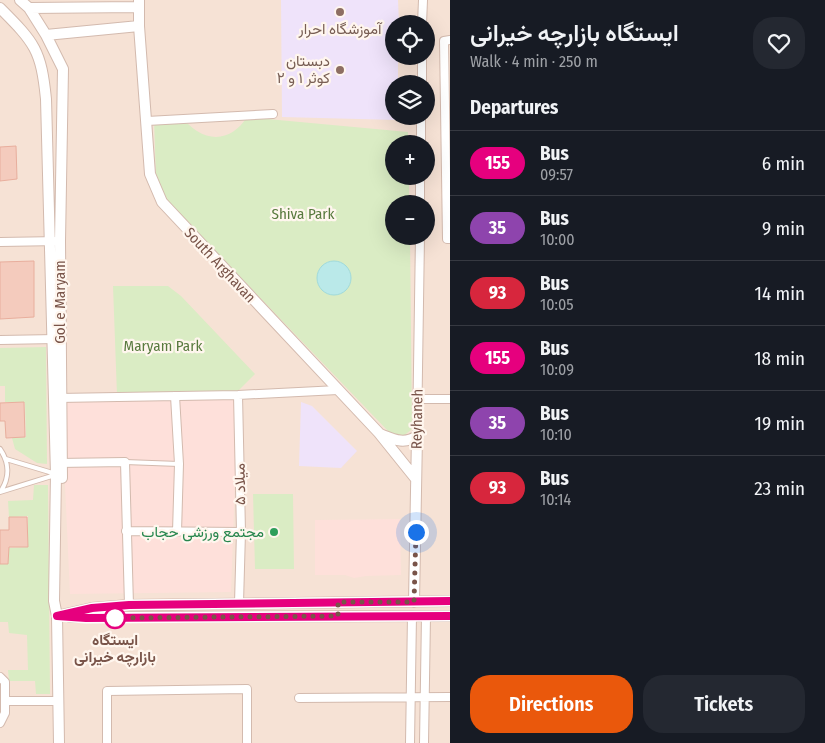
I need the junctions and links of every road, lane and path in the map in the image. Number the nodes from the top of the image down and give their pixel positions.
1 (20, 0) edge
2 (423, 0) edge
3 (139, 3) edge
4 (0, 8) edge
5 (29, 8) junction
6 (422, 15) edge
7 (139, 26) junction
8 (46, 35) junction
9 (450, 40) edge
10 (273, 114) dead end
11 (147, 121) junction
12 (447, 145) edge
13 (450, 239) edge
14 (54, 241) junction
15 (0, 242) edge
16 (420, 245) edge
17 (56, 339) junction
18 (0, 340) edge
19 (338, 390) junction
20 (238, 395) junction
21 (176, 396) junction
22 (57, 398) junction
23 (417, 399) junction
24 (450, 399) edge
25 (379, 433) junction
26 (417, 436) junction
27 (0, 449) edge
28 (6, 459) junction
29 (125, 462) junction
30 (59, 463) junction
31 (179, 464) junction
32 (59, 474) junction
33 (416, 480) junction
34 (1, 491) edge
35 (126, 531) junction
36 (178, 532) junction
37 (242, 532) junction
38 (450, 601) edge
39 (338, 602) junction
40 (414, 602) junction
41 (239, 603) junction
42 (129, 605) junction
43 (412, 615) junction
44 (57, 616) junction
45 (338, 616) junction
46 (426, 616) junction
47 (450, 616) edge
48 (0, 677) edge
49 (409, 697) junction
50 (424, 697) junction
51 (450, 697) edge
52 (298, 698) dead end
53 (5, 701) junction
54 (58, 701) junction
55 (0, 723) edge
56 (58, 743) edge
57 (107, 743) edge
58 (247, 743) edge
59 (410, 743) edge
60 (424, 743) edge

1 - 5 street, Gol e Maryam
2 - 6 street
3 - 5 street
3 - 7 street, South Arghavan
4 - 14 street, Gol e Maryam
5 - 8 street, Gol e Maryam
7 - 8 street
7 - 11 street, South Arghavan
8 - 14 street, Gol e Maryam
9 - 12 street
10 - 11 street
11 - 19 street, South Arghavan
12 - 13 street
14 - 15 street
14 - 17 street, Gol e Maryam
16 - 23 street, Reyhaneh
17 - 18 street
17 - 22 street, Gol e Maryam
19 - 20 street
19 - 25 street, South Arghavan
20 - 21 street
20 - 37 street, میلاد ۵
21 - 22 street
21 - 31 street
22 - 30 street, Gol e Maryam
23 - 24 street
23 - 26 street, Reyhaneh
25 - 26 street
25 - 33 street, South Arghavan
26 - 33 street, Reyhaneh
27 - 28 lane
28 - 32 lane
28 - 34 lane
29 - 30 street
29 - 31 lane
29 - 35 street
30 - 32 street, Gol e Maryam
31 - 36 street
32 - 34 lane
32 - 44 street, Gol e Maryam
33 - 40 street, Reyhaneh
35 - 36 street
35 - 42 street
36 - 37 street
37 - 41 street, میلاد ۵
38 - 40 street
39 - 40 street
39 - 41 street
39 - 45 street
41 - 42 street
42 - 44 street
43 - 45 street
43 - 46 street
43 - 49 street
44 - 45 street
44 - 54 street, Gol e Maryam
46 - 47 street
46 - 50 street
48 - 53 street
49 - 50 street
49 - 52 street
49 - 59 street
50 - 51 street
50 - 60 street
53 - 54 street
53 - 55 street
54 - 56 street, Gol e Maryam
57 - 58 street

